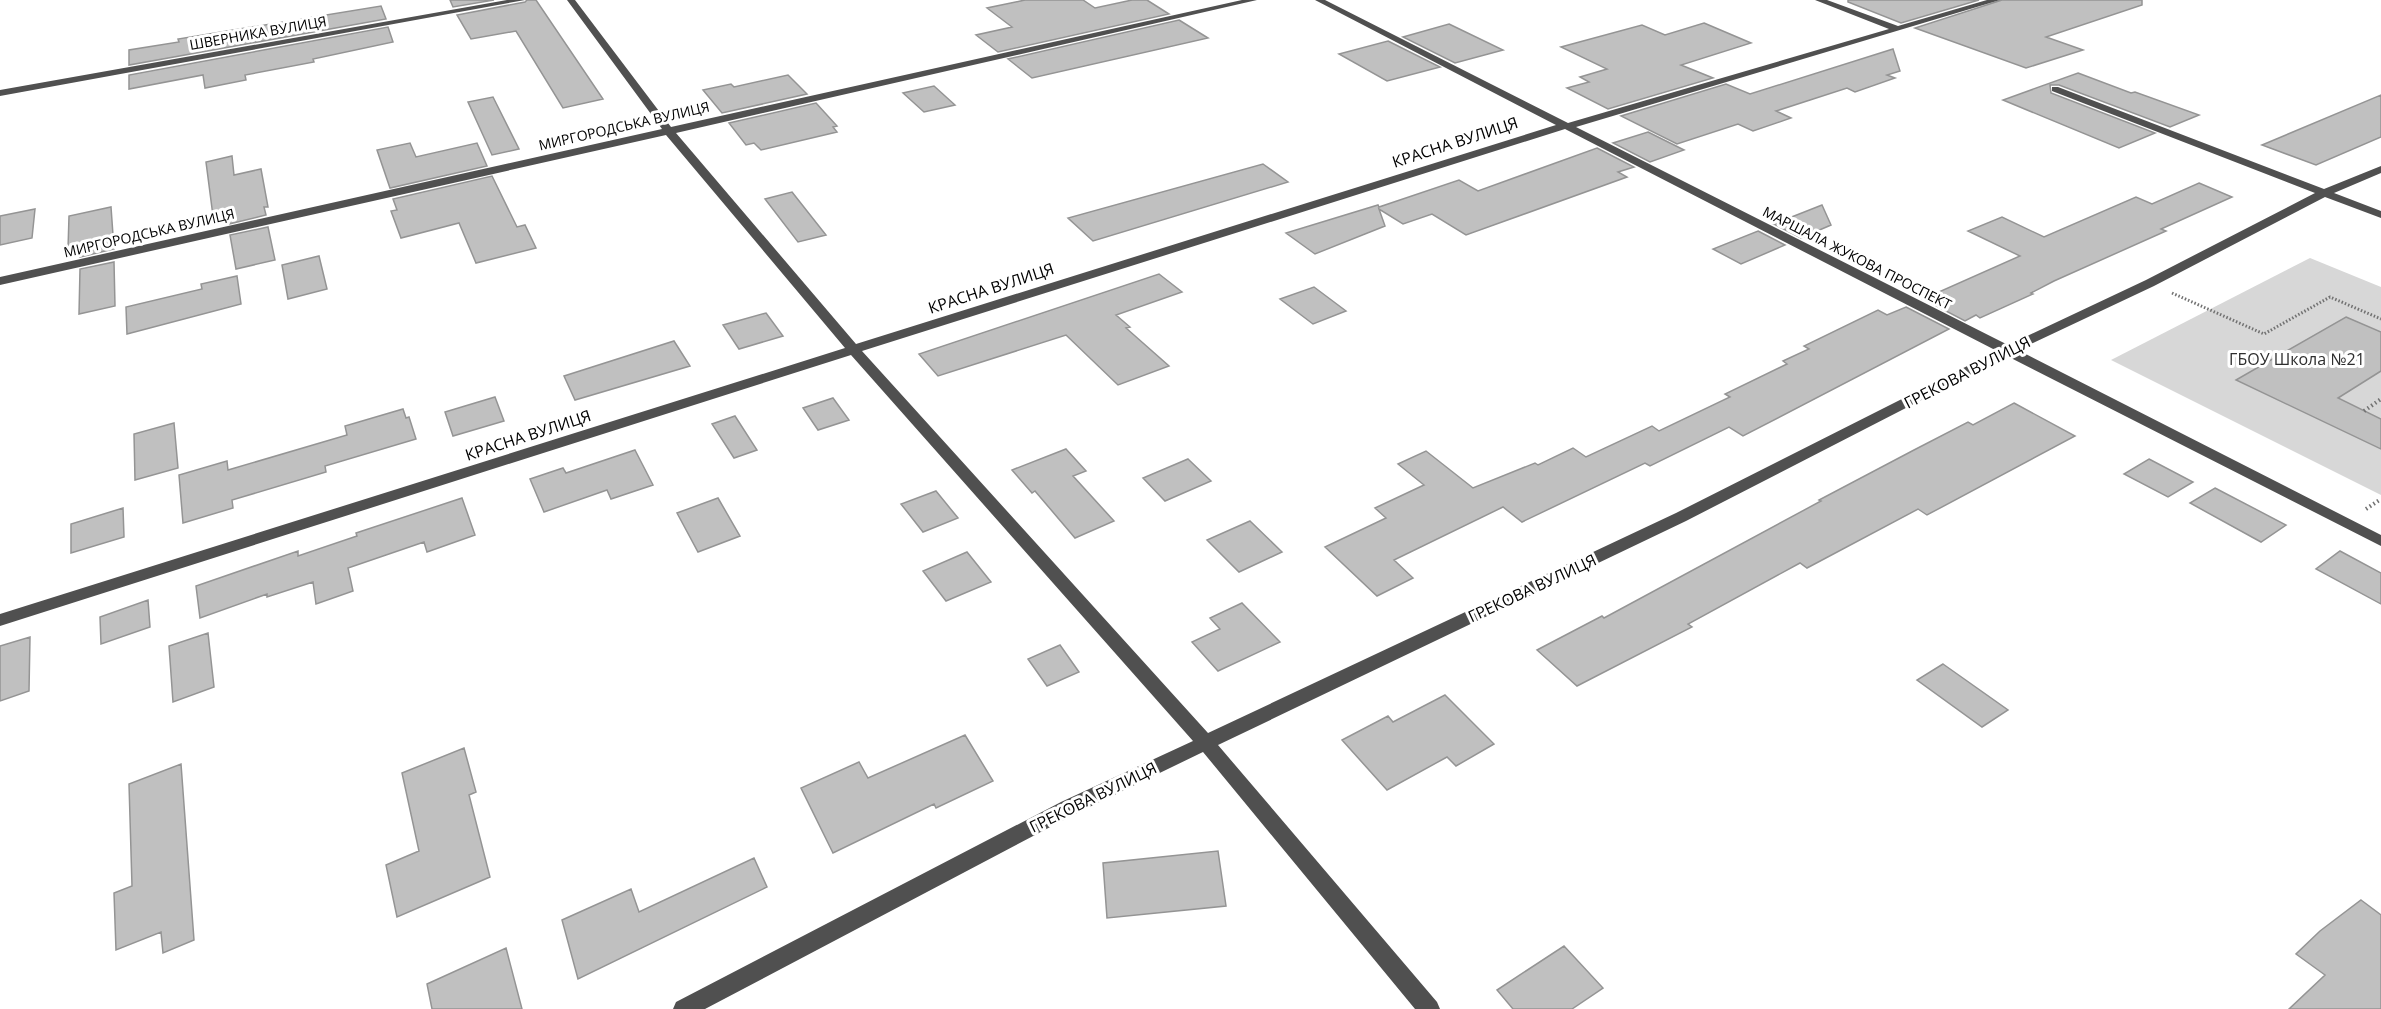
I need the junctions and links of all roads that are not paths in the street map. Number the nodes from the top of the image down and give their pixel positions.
1 (520, 0) edge
2 (571, 0) edge
3 (1253, 0) edge
4 (1319, 0) edge
5 (1818, 0) edge
6 (1996, 0) edge
7 (1897, 29) junction
8 (2055, 89) dead end
9 (0, 93) edge
10 (1566, 126) junction
11 (668, 130) junction
12 (2381, 169) edge
13 (2325, 194) junction
14 (2381, 215) edge
15 (0, 281) edge
16 (853, 350) junction
17 (2006, 351) junction
18 (2381, 542) edge
19 (0, 620) edge
20 (1206, 743) junction
21 (684, 1009) edge
22 (1429, 1009) edge

1 - 9 street, ШВЕРНИКА ВУЛИЦЯ
2 - 11 street
3 - 11 street, МИРГОРОДСЬКА ВУЛИЦЯ
4 - 10 street, МАРШАЛА ЖУКОВА ПРОСПЕКТ
5 - 7 street
6 - 7 street, КРАСНА ВУЛИЦЯ
7 - 10 street, КРАСНА ВУЛИЦЯ
8 - 13 street
10 - 16 street, КРАСНА ВУЛИЦЯ
10 - 17 street, МАРШАЛА ЖУКОВА ПРОСПЕКТ
11 - 15 street, МИРГОРОДСЬКА ВУЛИЦЯ
11 - 16 street
12 - 13 street, ГРЕКОВА ВУЛИЦЯ
13 - 14 street
13 - 17 street, ГРЕКОВА ВУЛИЦЯ
16 - 19 street, КРАСНА ВУЛИЦЯ
16 - 20 street
17 - 18 street, МАРШАЛА ЖУКОВА ПРОСПЕКТ
17 - 20 street, ГРЕКОВА ВУЛИЦЯ
20 - 21 street, ГРЕКОВА ВУЛИЦЯ
20 - 22 street

